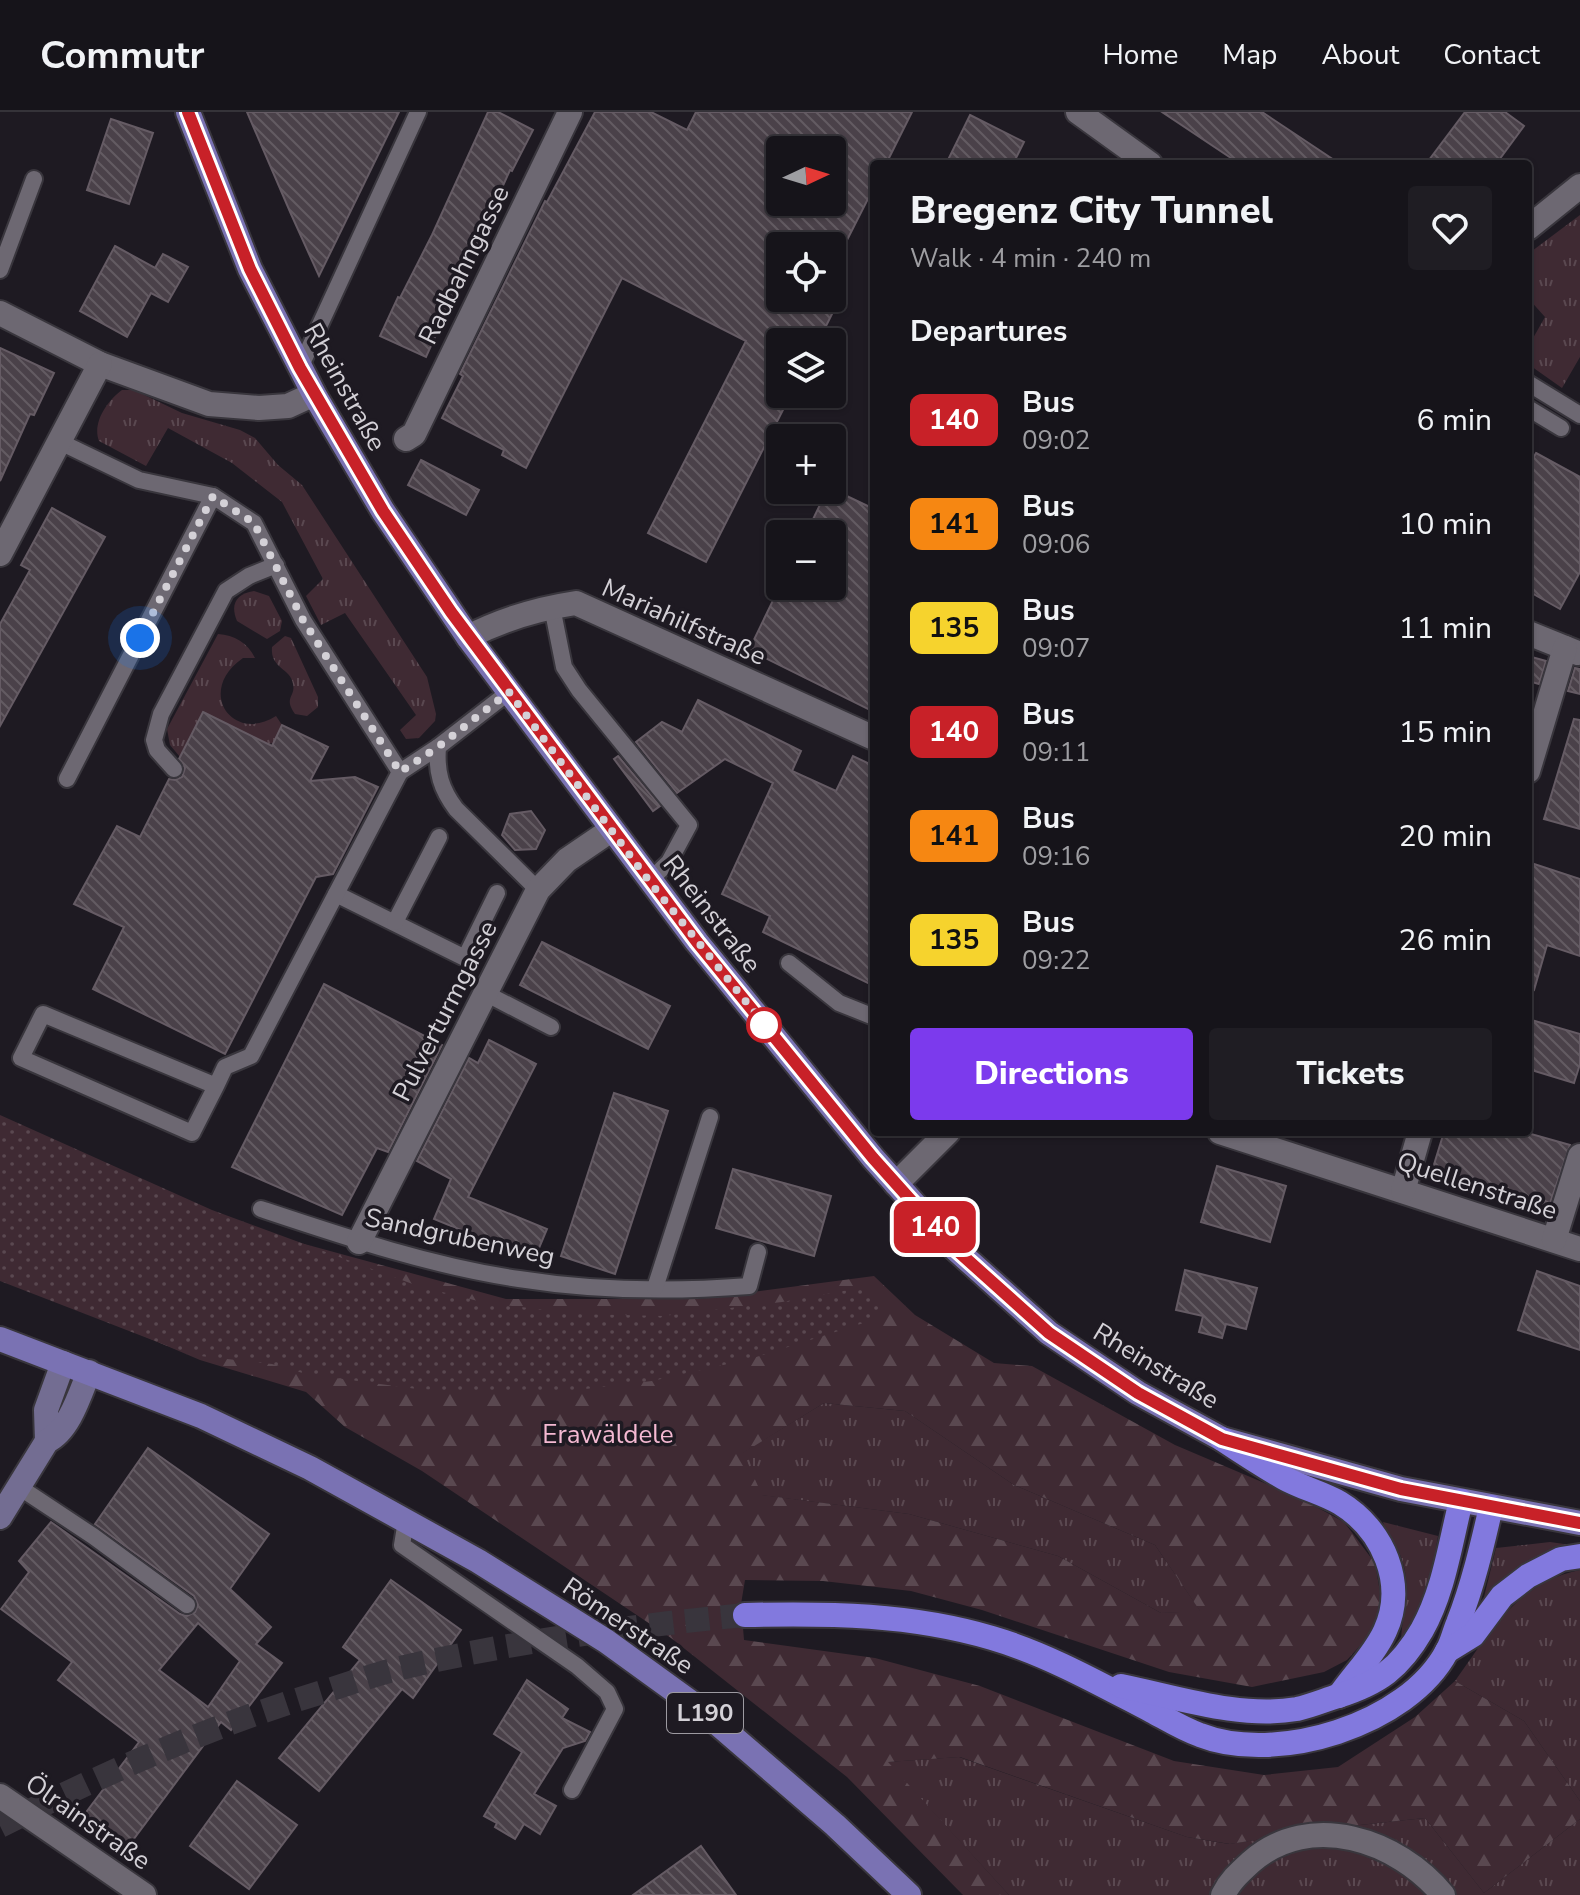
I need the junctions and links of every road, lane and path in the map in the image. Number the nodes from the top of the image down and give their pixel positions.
1 (188, 112) edge
2 (418, 112) edge
3 (570, 112) edge
4 (1078, 112) edge
5 (1144, 160) edge
6 (34, 179) dead end
7 (1580, 186) edge
8 (1532, 225) edge
9 (0, 270) edge
10 (0, 313) edge
11 (100, 364) junction
12 (300, 368) junction
13 (1532, 385) edge
14 (314, 394) junction
15 (1532, 410) edge
16 (1580, 415) edge
17 (1561, 428) dead end
18 (406, 439) dead end
19 (58, 441) junction
20 (213, 496) junction
21 (0, 554) edge
22 (276, 565) junction
23 (552, 607) junction
24 (1532, 635) edge
25 (468, 637) junction
26 (1572, 651) edge
27 (509, 692) junction
28 (870, 736) edge
29 (438, 747) junction
30 (1532, 760) edge
31 (174, 769) dead end
32 (400, 772) junction
33 (67, 779) dead end
34 (611, 830) junction
35 (439, 837) dead end
36 (649, 881) junction
37 (538, 890) junction
38 (497, 893) dead end
39 (336, 894) junction
40 (395, 922) junction
41 (789, 963) dead end
42 (485, 993) junction
43 (870, 1015) edge
44 (551, 1027) dead end
45 (216, 1086) junction
46 (710, 1117) dead end
47 (944, 1136) edge
48 (1232, 1136) edge
49 (1419, 1136) edge
50 (1580, 1156) edge
51 (896, 1184) junction
52 (1403, 1191) junction
53 (261, 1209) dead end
54 (1554, 1240) junction
55 (359, 1242) junction
56 (1580, 1249) edge
57 (758, 1252) dead end
58 (655, 1288) junction
59 (0, 1339) edge
60 (63, 1363) junction
61 (89, 1372) junction
62 (1222, 1439) junction
63 (47, 1441) junction
64 (19, 1487) junction
65 (1461, 1501) junction
66 (1491, 1507) junction
67 (0, 1517) edge
68 (406, 1521) junction
69 (1580, 1523) edge
70 (1580, 1556) edge
71 (187, 1605) dead end
72 (745, 1615) tunnel mouth
73 (1447, 1651) junction
74 (1091, 1680) junction
75 (1339, 1696) junction
76 (572, 1790) dead end
77 (0, 1796) edge
78 (144, 1895) edge
79 (909, 1895) edge
80 (1223, 1895) edge
81 (1443, 1895) edge

1 - 12 main road, Rheinstraße
2 - 12 lane
3 - 18 street, Radbahngasse
4 - 5 street
6 - 9 lane
7 - 8 street
10 - 11 street
11 - 14 street
11 - 19 street
12 - 14 main road, Rheinstraße
13 - 16 lane
14 - 25 main road, Rheinstraße
15 - 17 lane
19 - 20 lane
19 - 21 street
20 - 22 lane
20 - 33 lane
22 - 31 lane
22 - 32 lane
23 - 25 street, Mariahilfstraße
23 - 28 street, Mariahilfstraße
23 - 36 lane
24 - 26 street
25 - 27 main road, Rheinstraße
26 - 30 street
27 - 29 lane
27 - 34 main road, Rheinstraße
29 - 32 lane
29 - 37 lane
32 - 39 lane
34 - 36 main road, Rheinstraße
34 - 37 street, Pulverturmgasse
35 - 40 lane
36 - 51 main road, Rheinstraße
37 - 42 street, Pulverturmgasse
38 - 40 lane
39 - 40 lane
39 - 45 lane
41 - 43 lane
42 - 44 lane
42 - 55 street, Pulverturmgasse
45 - 45 lane
46 - 58 lane
47 - 51 street
48 - 52 street, Quellenstraße
49 - 52 street
50 - 54 street
51 - 62 main road, Rheinstraße
52 - 54 street, Quellenstraße
53 - 55 lane, Sandgrubenweg
54 - 56 street, Quellenstraße
55 - 58 lane, Sandgrubenweg
57 - 58 lane, Sandgrubenweg
59 - 60 main road, L190
60 - 61 main road, Römerstraße / L190
60 - 63 main road
61 - 63 main road
61 - 68 main road, Römerstraße / L190
62 - 65 main road, Rheinstraße
62 - 75 highway
63 - 64 main road
64 - 67 main road
64 - 71 lane
65 - 66 main road, Rheinstraße
65 - 75 highway
66 - 69 main road, Rheinstraße
66 - 73 highway
68 - 76 lane
68 - 79 main road, Römerstraße / L190
70 - 73 highway
72 - 74 highway
73 - 74 highway
74 - 75 highway
77 - 78 street, Ölrainstraße
80 - 81 street

